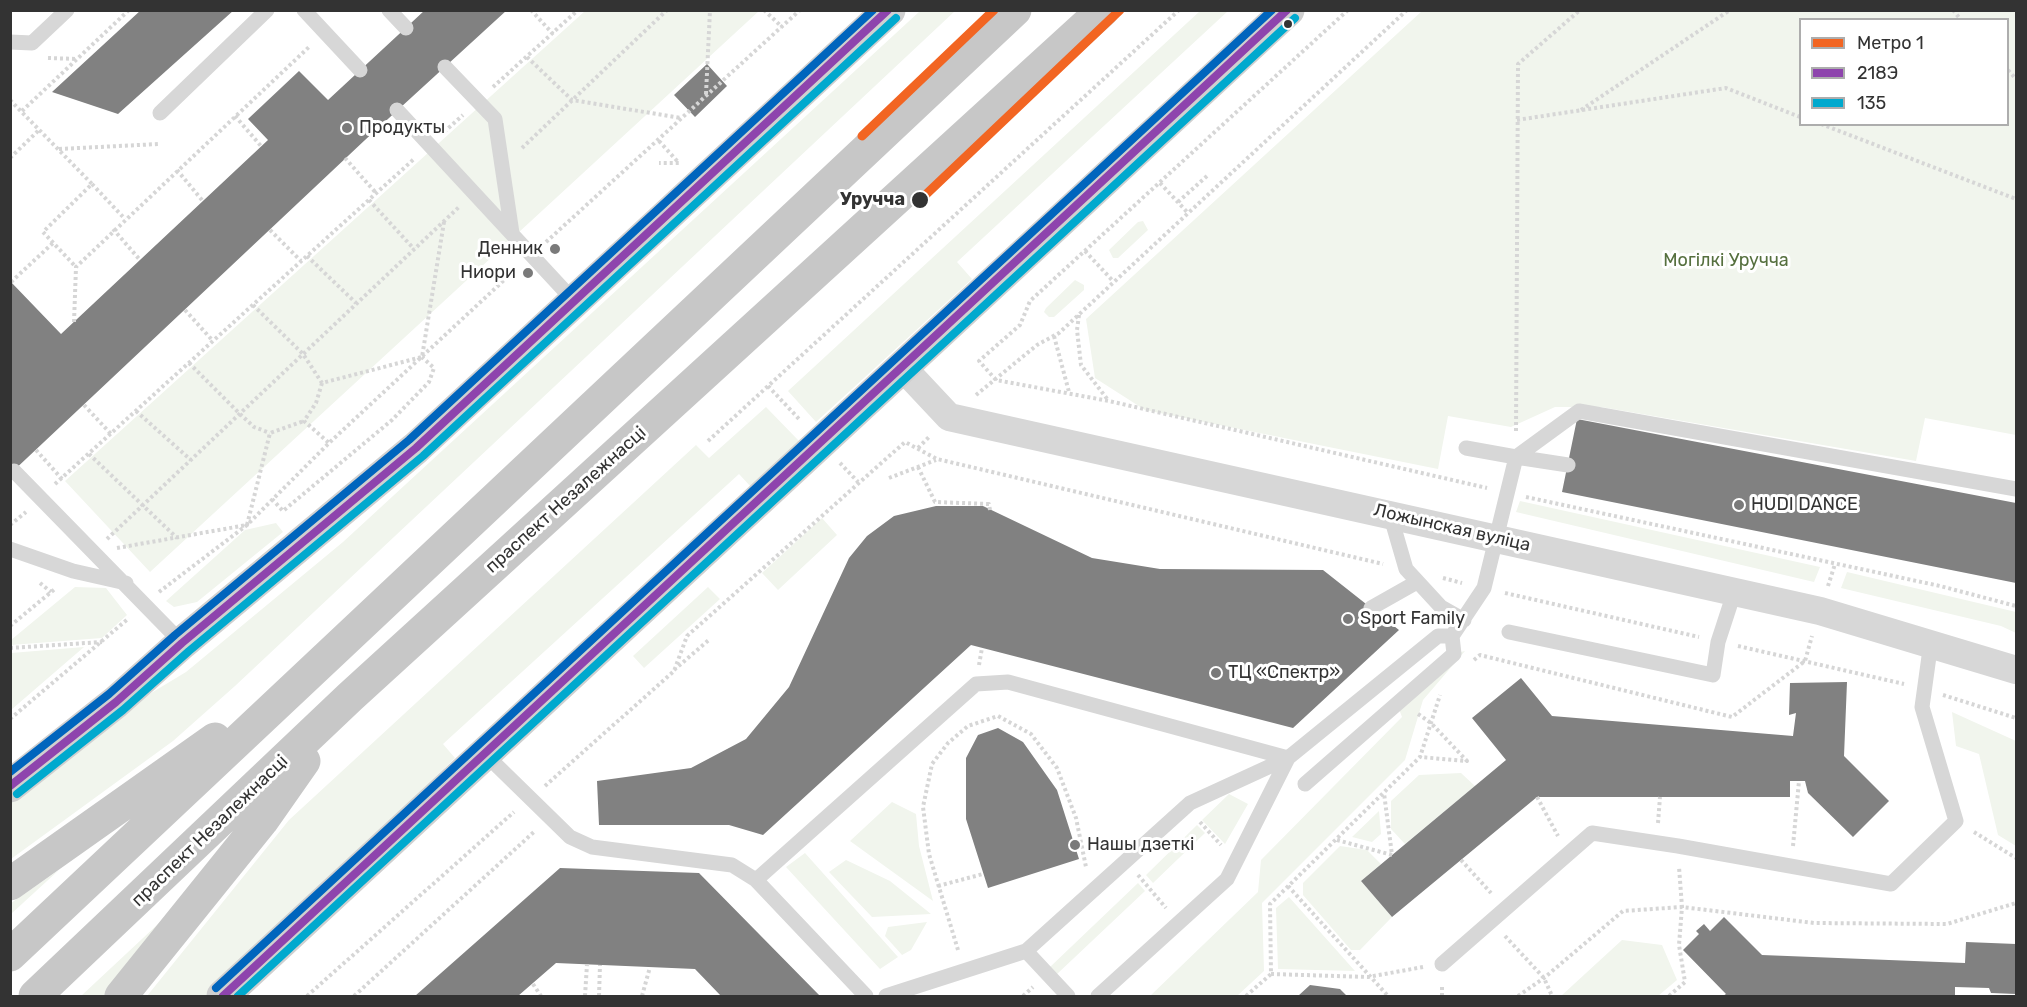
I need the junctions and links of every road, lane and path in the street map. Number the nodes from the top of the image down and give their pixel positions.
1 (67, 10) edge
2 (129, 10) edge
3 (267, 10) edge
4 (304, 10) edge
5 (389, 10) edge
6 (531, 10) edge
7 (578, 10) edge
8 (667, 10) edge
9 (710, 10) edge
10 (764, 10) edge
11 (800, 10) edge
12 (889, 10) edge
13 (1015, 10) edge
14 (1103, 10) edge
15 (1179, 10) edge
16 (1288, 10) edge
17 (1348, 10) edge
18 (1407, 10) edge
19 (1580, 10) edge
20 (1730, 10) edge
21 (782, 27) junction
22 (406, 28) dead end
23 (553, 34) junction
24 (10, 42) edge
25 (309, 47) dead end
26 (526, 57) junction
27 (445, 67) dead end
28 (360, 70) dead end
29 (706, 94) junction
30 (10, 100) edge
31 (572, 100) junction
32 (477, 102) junction
33 (397, 110) dead end
34 (22, 111) junction
35 (1578, 111) junction
36 (160, 113) dead end
37 (235, 116) junction
38 (1799, 117) edge
39 (682, 118) junction
40 (1517, 120) junction
41 (1826, 126) edge
42 (39, 130) junction
43 (659, 141) junction
44 (159, 144) dead end
45 (429, 145) junction
46 (261, 146) dead end
47 (58, 150) junction
48 (10, 158) edge
49 (345, 158) dead end
50 (659, 163) dead end
51 (502, 166) junction
52 (177, 170) junction
53 (1208, 175) dead end
54 (1160, 183) junction
55 (92, 184) junction
56 (376, 193) junction
57 (474, 193) junction
58 (2016, 199) edge
59 (202, 200) dead end
60 (369, 200) junction
61 (1178, 202) junction
62 (1188, 213) junction
63 (125, 219) junction
64 (444, 221) junction
65 (114, 229) junction
66 (270, 230) dead end
67 (512, 233) junction
68 (53, 243) junction
69 (414, 249) junction
70 (1084, 251) junction
71 (532, 255) junction
72 (307, 256) junction
73 (140, 260) dead end
74 (301, 261) junction
75 (76, 267) junction
76 (1113, 280) junction
77 (11, 282) edge
78 (574, 301) junction
79 (356, 303) junction
80 (253, 305) junction
81 (185, 310) dead end
82 (1079, 314) junction
83 (74, 322) dead end
84 (1054, 336) junction
85 (213, 341) junction
86 (303, 354) junction
87 (422, 357) junction
88 (189, 363) junction
89 (903, 368) junction
90 (322, 383) junction
91 (768, 386) junction
92 (1069, 392) dead end
93 (1109, 400) dead end
94 (84, 405) dead end
95 (136, 411) junction
96 (240, 414) junction
97 (304, 421) junction
98 (804, 424) dead end
99 (270, 433) junction
100 (111, 434) junction
101 (708, 441) dead end
102 (329, 443) junction
103 (918, 448) dead end
104 (1467, 448) dead end
105 (36, 450) dead end
106 (89, 454) junction
107 (1516, 457) junction
108 (937, 459) dead end
109 (191, 460) junction
110 (839, 461) dead end
111 (1568, 465) dead end
112 (918, 467) junction
113 (14, 471) dead end
114 (62, 478) junction
115 (889, 478) dead end
116 (858, 482) junction
117 (2016, 489) edge
118 (41, 498) junction
119 (272, 499) junction
120 (143, 506) junction
121 (990, 510) dead end
122 (1390, 514) junction
123 (10, 525) edge
124 (247, 525) junction
125 (178, 538) junction
126 (1496, 538) junction
127 (10, 549) edge
128 (94, 551) junction
129 (74, 571) junction
130 (1417, 582) junction
131 (126, 583) junction
132 (1734, 593) junction
133 (146, 602) junction
134 (1371, 608) dead end
135 (1464, 620) junction
136 (10, 626) edge
137 (1509, 632) dead end
138 (1445, 636) junction
139 (710, 639) dead end
140 (103, 642) junction
141 (1931, 642) junction
142 (182, 643) junction
143 (10, 648) edge
144 (324, 661) junction
145 (2016, 670) edge
146 (674, 671) junction
147 (350, 697) junction
148 (1422, 717) dead end
149 (10, 719) edge
150 (484, 754) junction
151 (1420, 757) dead end
152 (1288, 758) junction
153 (1405, 771) dead end
154 (1799, 781) dead end
155 (1305, 784) dead end
156 (10, 786) edge
157 (1384, 793) junction
158 (1538, 796) dead end
159 (530, 800) junction
160 (1186, 807) junction
161 (549, 818) junction
162 (1956, 821) junction
163 (1336, 840) junction
164 (1678, 846) junction
165 (1567, 855) junction
166 (2016, 858) edge
167 (1461, 860) dead end
168 (1126, 861) junction
169 (1236, 861) junction
170 (1791, 866) junction
171 (983, 874) dead end
172 (756, 880) junction
173 (10, 884) edge
174 (938, 886) junction
175 (1288, 886) junction
176 (1092, 892) junction
177 (2016, 903) edge
178 (1682, 907) junction
179 (1506, 909) junction
180 (1491, 922) junction
181 (1179, 923) junction
182 (1026, 951) junction
183 (10, 955) edge
184 (586, 964) dead end
185 (1442, 964) junction
186 (600, 965) dead end
187 (650, 967) dead end
188 (965, 971) junction
189 (1271, 975) junction
190 (1368, 977) junction
191 (1544, 978) junction
192 (533, 984) dead end
193 (35, 996) edge
194 (121, 996) edge
195 (223, 996) edge
196 (307, 996) edge
197 (354, 996) edge
198 (541, 996) edge
199 (585, 996) edge
200 (599, 996) edge
201 (642, 996) edge
202 (866, 996) edge
203 (886, 996) edge
204 (1068, 996) edge
205 (1098, 996) edge
206 (1246, 996) edge
207 (1388, 996) edge
208 (1442, 996) edge
209 (1518, 996) edge
210 (1552, 996) edge
211 (1669, 996) edge

1 - 24 lane
2 - 34 path
3 - 36 lane
4 - 28 lane
5 - 22 lane
6 - 23 path
7 - 23 path
8 - 31 path
9 - 29 path
10 - 21 path
11 - 21 path
12 - 78 main road
13 - 144 highway
14 - 147 highway, праспект Незалежнасці
15 - 91 path
16 - 89 main road
17 - 54 path
18 - 62 path
19 - 40 path
20 - 35 path
21 - 29 path
23 - 26 path
25 - 37 path
26 - 31 path
26 - 32 path
27 - 32 lane
29 - 39 path
30 - 34 path
31 - 39 path
31 - 51 path
32 - 45 path
32 - 51 lane
33 - 45 lane
34 - 42 path
35 - 38 path
35 - 40 path
37 - 46 path
37 - 52 path
39 - 43 path
40 - 107 path
41 - 58 path
42 - 47 path
42 - 48 path
43 - 50 path
43 - 71 path
44 - 47 path
45 - 56 path
45 - 57 lane
47 - 55 path
49 - 56 path
51 - 67 lane
52 - 59 path
52 - 63 path
53 - 61 path
54 - 61 path
54 - 70 path
55 - 63 path
55 - 68 path
56 - 60 path
57 - 64 path
57 - 67 lane
60 - 69 path
60 - 72 path
61 - 62 path
62 - 76 path
63 - 65 path
64 - 69 path
64 - 87 path
65 - 73 path
65 - 75 path
66 - 74 path
67 - 71 lane
68 - 75 path
68 - 77 path
69 - 79 path
70 - 76 path
70 - 84 path
71 - 78 lane
71 - 87 path
72 - 74 path
72 - 79 path
74 - 80 path
75 - 83 path
76 - 82 path
78 - 142 main road
79 - 86 path
80 - 85 path
80 - 86 path
81 - 85 path
82 - 84 path
82 - 93 path
84 - 92 path
85 - 88 path
86 - 90 path
86 - 96 path
87 - 90 path
87 - 102 path
87 - 119 path
88 - 95 path
88 - 96 path
89 - 122 street, Ложынская вуліца
89 - 150 main road
90 - 97 path
91 - 98 path
91 - 101 path
94 - 100 path
95 - 100 path
95 - 109 path
96 - 99 path
96 - 109 path
97 - 99 path
97 - 102 path
99 - 124 path
100 - 106 path
102 - 119 path
103 - 116 path
104 - 107 lane
105 - 114 path
106 - 114 path
106 - 120 path
107 - 111 lane
107 - 117 lane
107 - 126 lane
108 - 112 path
109 - 120 path
110 - 116 path
112 - 115 path
112 - 121 path
113 - 118 lane
114 - 118 path
116 - 146 path
118 - 123 path
118 - 128 lane
119 - 124 path
120 - 125 path
120 - 128 path
122 - 126 street, Ложынская вуліца
122 - 130 lane
124 - 125 path
124 - 133 path
125 - 128 path
126 - 132 street, Ложынская вуліца
126 - 135 lane
127 - 129 lane
128 - 131 lane
129 - 131 lane
129 - 136 path
130 - 134 lane
130 - 135 lane
131 - 133 lane
132 - 137 lane
132 - 141 street, Ложынская вуліца
133 - 140 path
133 - 142 lane
135 - 138 lane
138 - 152 lane
138 - 155 lane
139 - 146 path
140 - 143 path
140 - 149 path
141 - 145 street, Ложынская вуліца
141 - 162 lane
142 - 156 main road
144 - 173 highway
144 - 183 highway
146 - 159 path
147 - 193 highway, праспект Незалежнасці
147 - 194 highway
148 - 151 path
150 - 159 lane
150 - 195 main road
152 - 160 lane
152 - 169 lane
152 - 172 lane
153 - 157 path
154 - 170 path
157 - 163 path
157 - 163 path
158 - 165 path
159 - 161 lane
159 - 196 path
160 - 168 lane
160 - 169 path
161 - 172 lane
161 - 197 path
162 - 166 path
162 - 170 lane
163 - 175 path
164 - 165 lane
164 - 170 lane
164 - 178 path
165 - 179 lane
167 - 179 path
168 - 176 lane
168 - 181 path
169 - 181 lane
171 - 174 path
172 - 202 lane
174 - 176 path
174 - 188 path
175 - 189 path
175 - 190 path
176 - 182 lane
177 - 178 path
178 - 191 path
178 - 211 path
179 - 180 lane
180 - 185 lane
180 - 191 path
181 - 205 lane
182 - 188 lane
182 - 204 lane
184 - 199 path
185 - 190 path
185 - 208 path
186 - 200 path
187 - 201 path
188 - 203 lane
189 - 190 path
189 - 206 path
190 - 207 path
191 - 209 path
191 - 210 path
192 - 198 path

